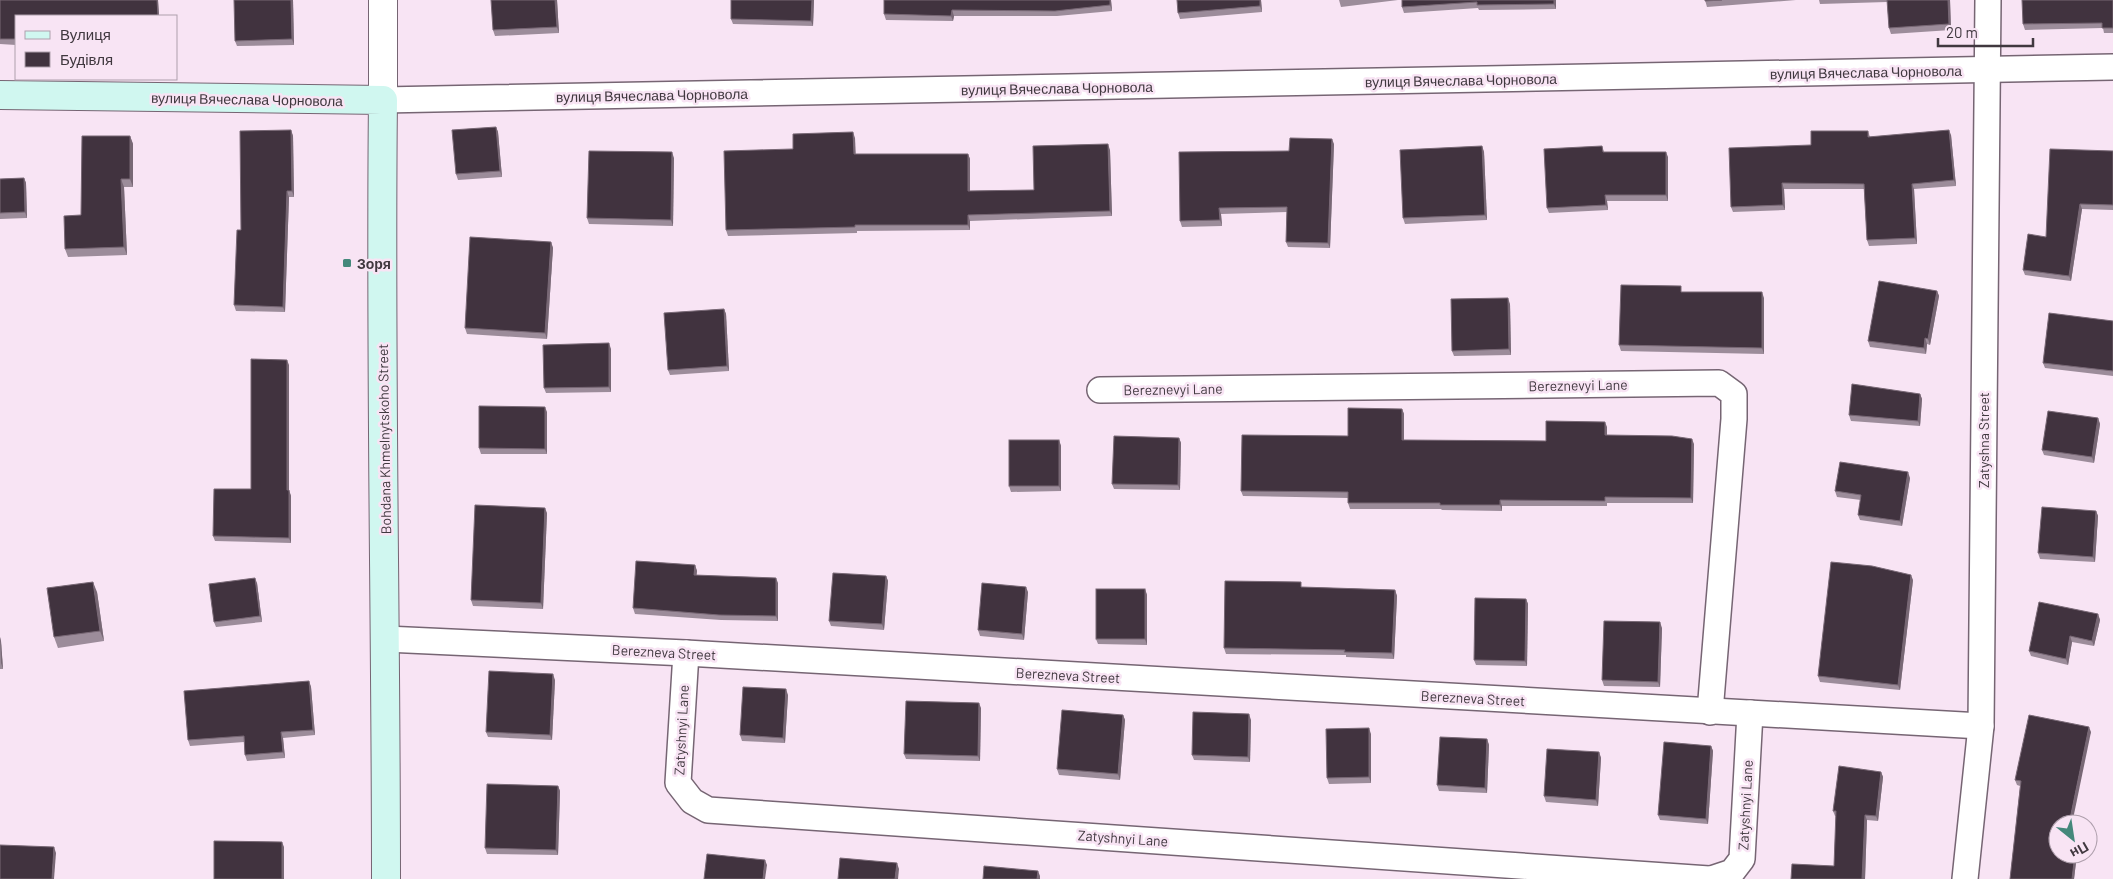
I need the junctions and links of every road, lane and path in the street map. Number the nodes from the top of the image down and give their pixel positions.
1 (383, 0) edge
2 (1988, 0) edge
3 (2113, 68) edge
4 (1986, 70) junction
5 (0, 96) edge
6 (383, 100) junction
7 (1100, 390) dead end
8 (386, 639) junction
9 (686, 653) junction
10 (1710, 712) junction
11 (1750, 713) junction
12 (1981, 726) junction
13 (386, 879) edge
14 (1710, 879) edge
15 (1965, 879) edge

1 - 6 street, Bohdana Khmelnytskoho Street
2 - 4 street, Zatyshna Street
3 - 4 street, вулиця Вячеслава Чорновола
4 - 6 street, вулиця Вячеслава Чорновола
4 - 12 street, Zatyshna Street
5 - 6 main road, вулиця Вячеслава Чорновола
6 - 8 main road, Bohdana Khmelnytskoho Street
7 - 10 street, Bereznevyi Lane
8 - 9 street, Berezneva Street
8 - 13 main road, Bohdana Khmelnytskoho Street
9 - 10 street, Berezneva Street
9 - 14 street, Zatyshnyi Lane
10 - 11 street, Berezneva Street
11 - 12 street, Berezneva Street
11 - 14 street, Zatyshnyi Lane
12 - 15 street, Zatyshna Street

